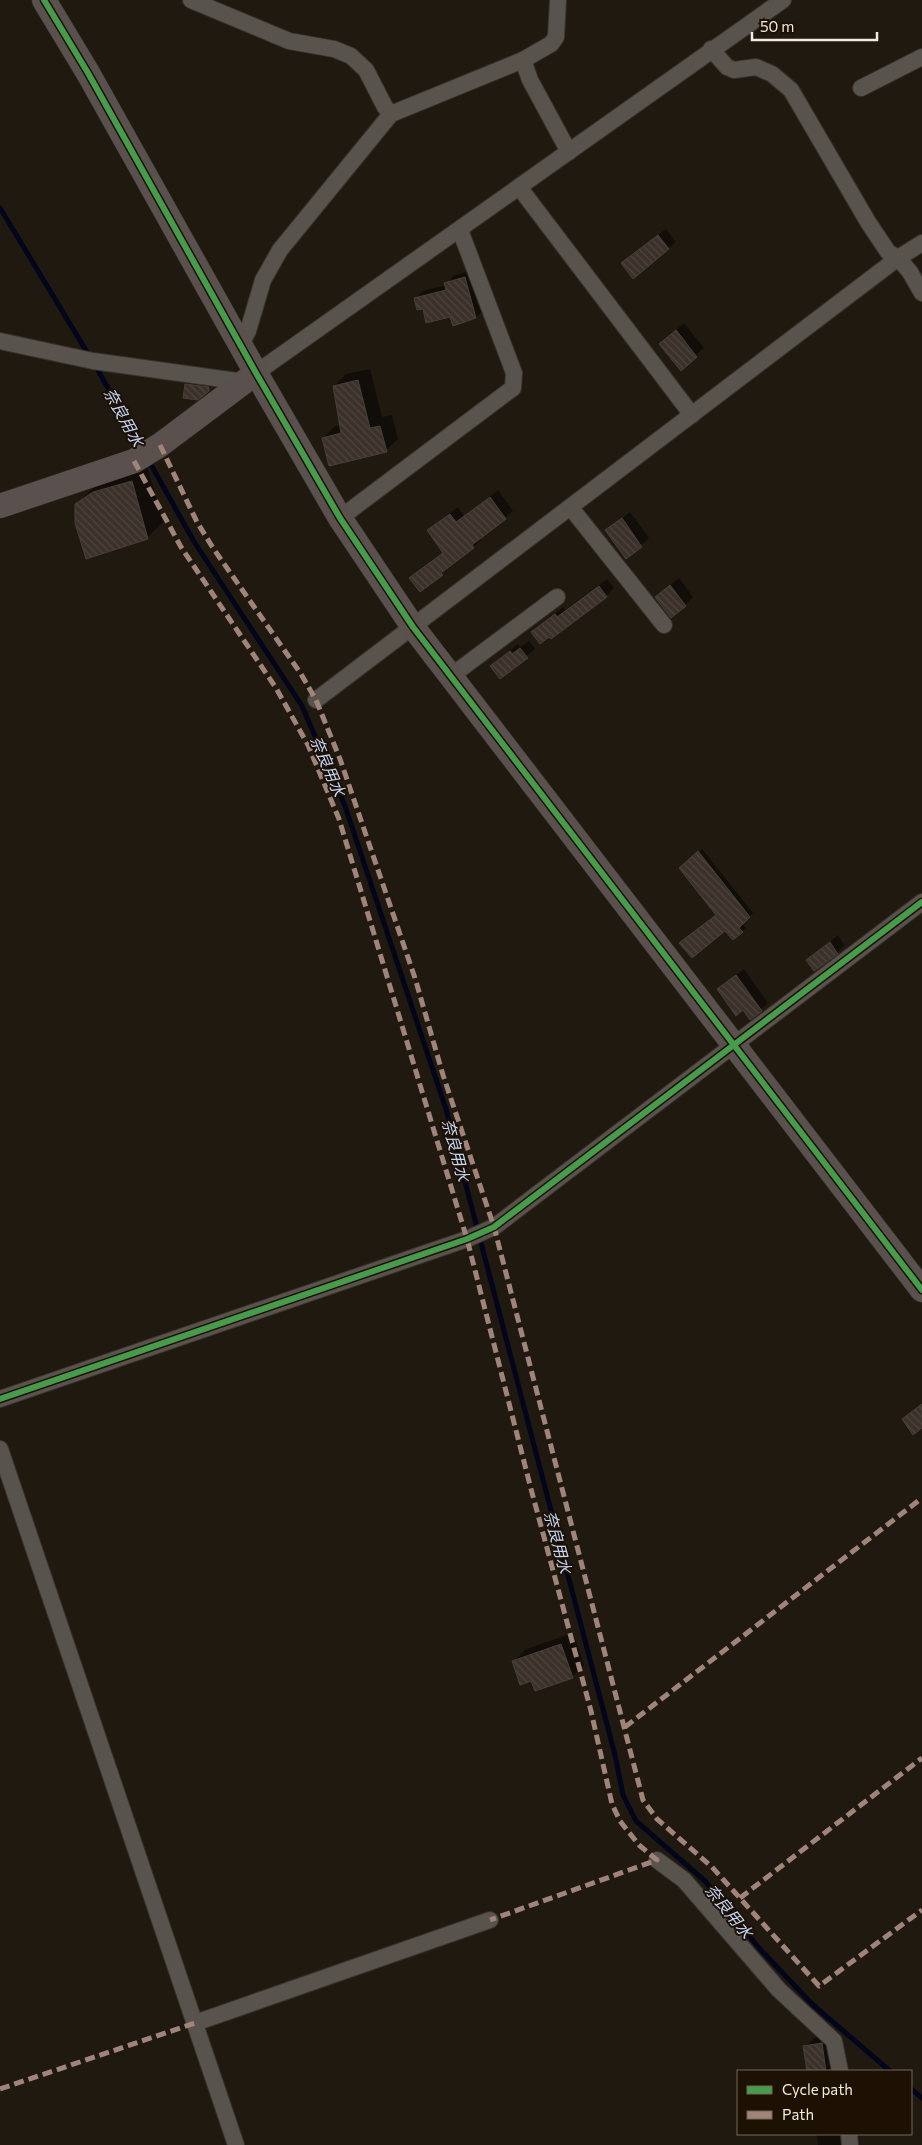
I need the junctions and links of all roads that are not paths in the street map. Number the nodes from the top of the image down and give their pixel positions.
1 (44, 0) edge
2 (191, 0) edge
3 (558, 0) edge
4 (783, 0) edge
5 (711, 49) junction
6 (922, 57) edge
7 (524, 60) junction
8 (860, 88) dead end
9 (391, 114) junction
10 (569, 152) junction
11 (519, 187) junction
12 (460, 230) junction
13 (922, 243) edge
14 (898, 258) junction
15 (922, 293) edge
16 (0, 341) edge
17 (241, 344) junction
18 (250, 378) junction
19 (692, 415) junction
20 (0, 506) edge
21 (571, 508) junction
22 (340, 518) junction
23 (557, 597) dead end
24 (664, 625) dead end
25 (413, 626) junction
26 (451, 676) junction
27 (316, 700) dead end
28 (922, 902) edge
29 (734, 1043) junction
30 (922, 1290) edge
31 (0, 1399) edge
32 (0, 1449) edge
33 (657, 1860) dead end
34 (490, 1920) dead end
35 (195, 2023) junction
36 (840, 2070) edge
37 (236, 2145) edge

1 - 17 street
2 - 9 street
3 - 7 street
4 - 5 street
5 - 10 street
5 - 14 street
6 - 8 street
7 - 9 street
7 - 10 street
9 - 17 street
10 - 11 street
11 - 12 street
11 - 19 street
12 - 18 street
12 - 22 street
13 - 14 street
14 - 15 street
14 - 19 street
16 - 18 street
17 - 18 street
18 - 20 street
18 - 22 street
19 - 21 street
21 - 24 street
21 - 25 street
22 - 25 street
23 - 26 street
25 - 26 street
25 - 27 street
26 - 29 street
28 - 29 street
29 - 30 street
29 - 31 street
32 - 35 street
33 - 36 street
34 - 35 street
35 - 37 street

